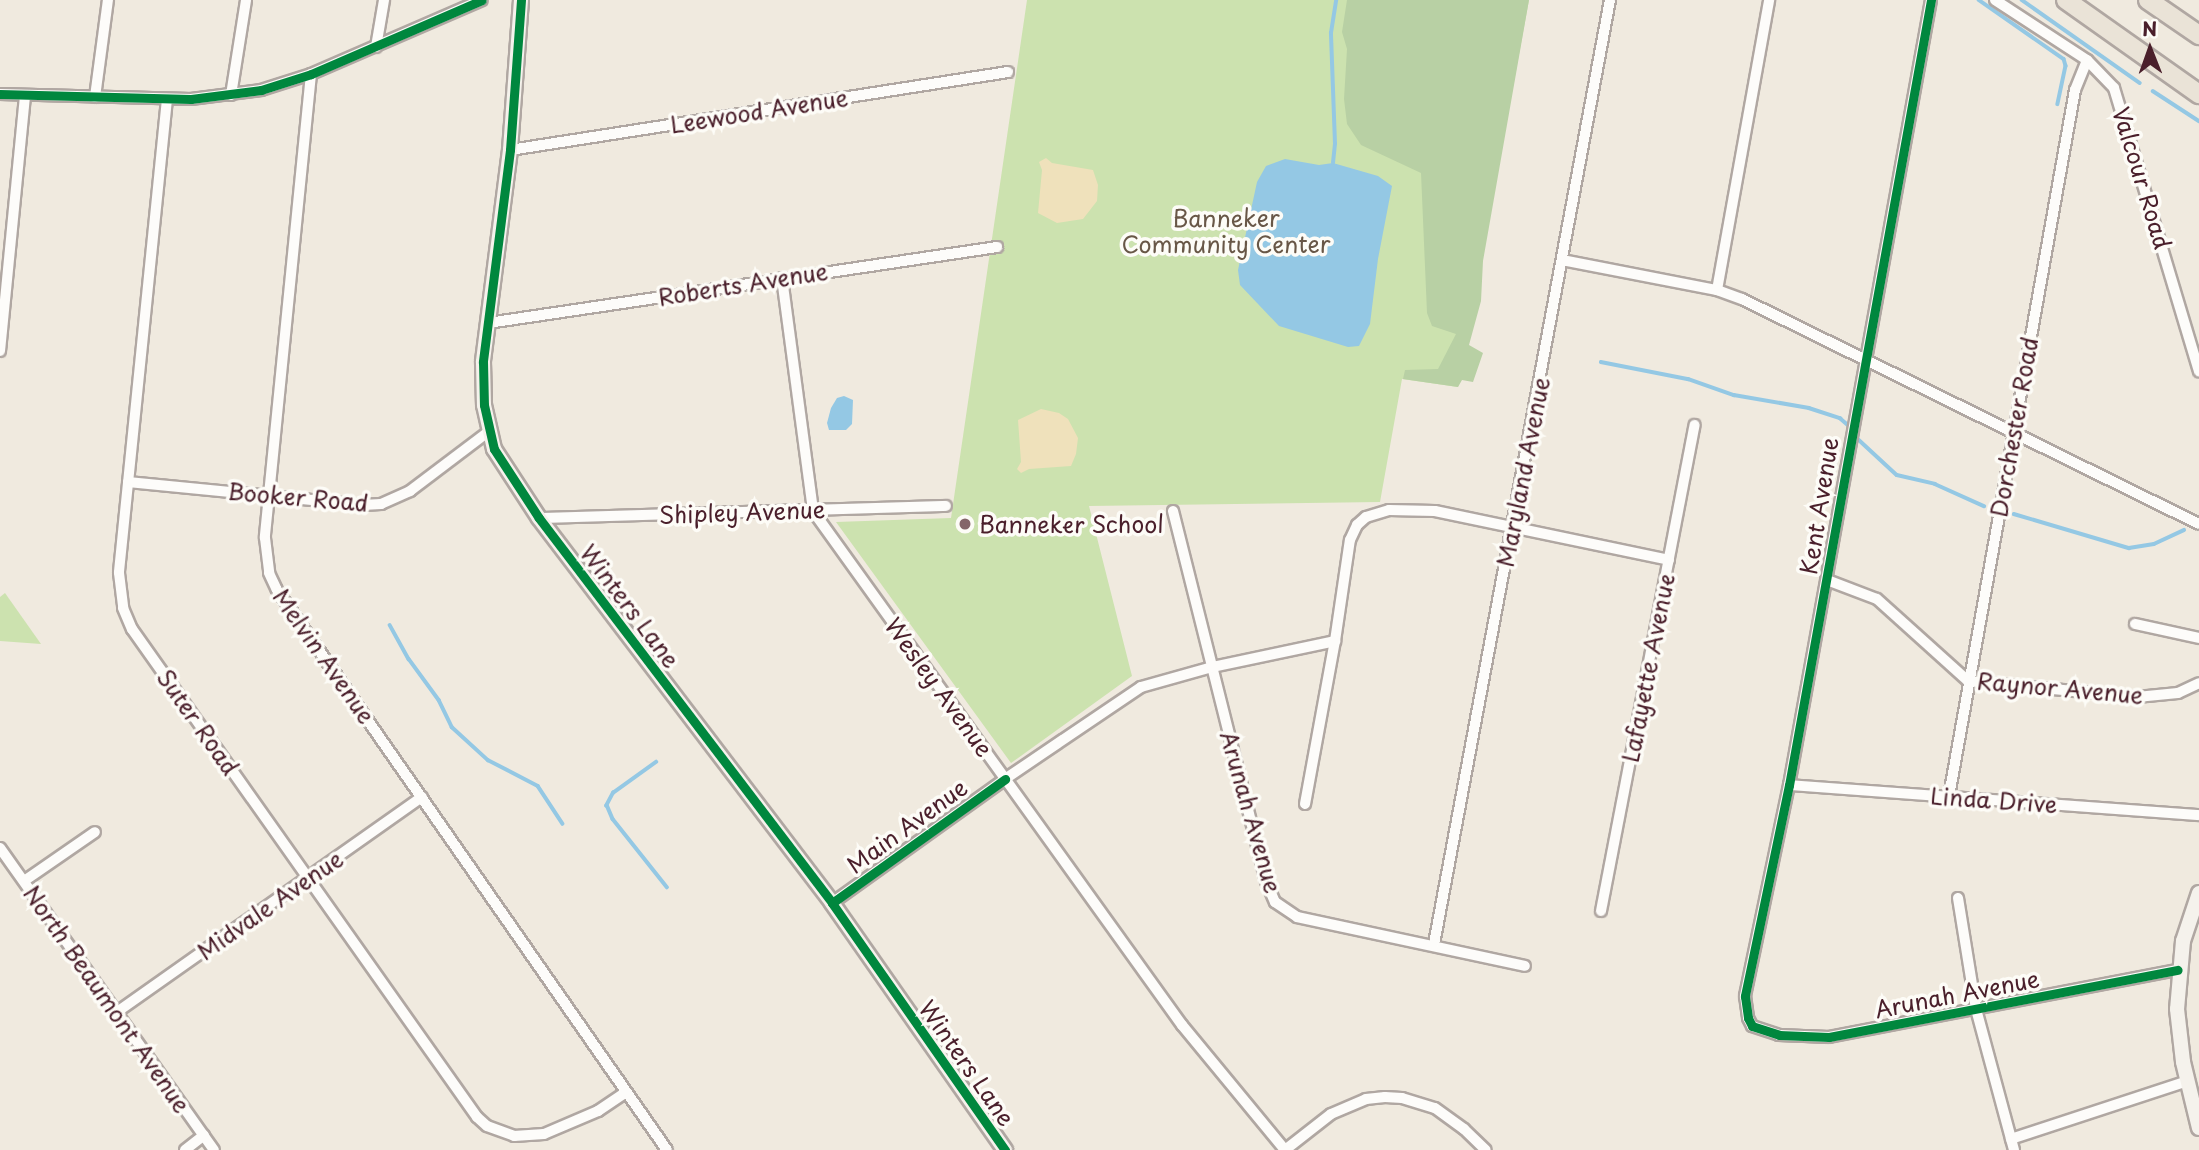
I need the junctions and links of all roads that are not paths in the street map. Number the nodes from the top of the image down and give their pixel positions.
1 (108, 0) edge
2 (246, 0) edge
3 (384, 0) edge
4 (482, 0) edge
5 (521, 0) edge
6 (1610, 0) edge
7 (1769, 0) edge
8 (1931, 0) edge
9 (1995, 0) edge
10 (2066, 0) edge
11 (2148, 0) edge
12 (2199, 35) edge
13 (376, 47) junction
14 (2087, 60) junction
15 (1008, 72) dead end
16 (311, 75) junction
17 (0, 94) edge
18 (2199, 94) edge
19 (25, 95) junction
20 (231, 95) junction
21 (95, 97) junction
22 (167, 99) junction
23 (510, 149) junction
24 (997, 247) dead end
25 (1562, 260) junction
26 (782, 278) junction
27 (1717, 290) junction
28 (488, 323) junction
29 (0, 351) edge
30 (1867, 360) junction
31 (2199, 372) edge
32 (1695, 425) dead end
33 (488, 432) junction
34 (2013, 434) junction
35 (128, 482) junction
36 (269, 495) junction
37 (946, 506) dead end
38 (813, 511) junction
39 (1173, 511) dead end
40 (539, 518) junction
41 (2199, 524) edge
42 (1513, 526) junction
43 (1669, 560) junction
44 (1827, 580) junction
45 (2135, 624) dead end
46 (2199, 638) edge
47 (1335, 641) junction
48 (1212, 667) junction
49 (1968, 681) junction
50 (2199, 683) edge
51 (1005, 779) junction
52 (1789, 785) junction
53 (1949, 796) junction
54 (422, 797) junction
55 (1305, 804) dead end
56 (2199, 815) edge
57 (95, 832) dead end
58 (0, 848) edge
59 (307, 878) junction
60 (23, 881) junction
61 (2199, 893) edge
62 (1958, 898) dead end
63 (832, 903) junction
64 (1601, 911) dead end
65 (1434, 944) junction
66 (1525, 966) dead end
67 (2178, 970) junction
68 (1976, 1009) junction
69 (117, 1012) junction
70 (1748, 1018) joint
71 (2187, 1081) junction
72 (626, 1092) junction
73 (2198, 1122) edge
74 (204, 1135) junction
75 (2013, 1145) edge
76 (185, 1150) edge
77 (214, 1150) edge
78 (667, 1150) edge
79 (1005, 1150) edge
80 (1285, 1150) edge
81 (1486, 1150) edge

1 - 21 street
2 - 20 street
3 - 13 street
4 - 13 street
5 - 23 street, Winters Lane
6 - 25 street, Maryland Avenue
7 - 27 street
8 - 30 street, Kent Avenue
9 - 14 street, Valcour Road
10 - 18 highway
11 - 12 highway
13 - 16 street
14 - 31 street, Valcour Road
14 - 34 street, Dorchester Road
15 - 23 street, Leewood Avenue
16 - 20 street
16 - 36 street, Melvin Avenue
17 - 19 street
19 - 21 street
19 - 29 street
20 - 22 street
21 - 22 street
22 - 35 street, Suter Road
23 - 28 street, Winters Lane
24 - 26 street, Roberts Avenue
25 - 27 street
25 - 42 street, Maryland Avenue
26 - 28 street, Roberts Avenue
26 - 38 street, Wesley Avenue
27 - 30 street
28 - 33 street, Winters Lane
30 - 34 street
30 - 44 street, Kent Avenue
32 - 43 street, Lafayette Avenue
33 - 36 street, Booker Road
33 - 40 street, Winters Lane
34 - 41 street
34 - 49 street, Dorchester Road
35 - 36 street, Booker Road
35 - 59 street, Suter Road
36 - 54 street, Melvin Avenue
37 - 38 street, Shipley Avenue
38 - 40 street, Shipley Avenue
38 - 51 street, Wesley Avenue
39 - 48 street, Arunah Avenue
40 - 63 street, Winters Lane
42 - 43 street
42 - 47 street
42 - 65 street, Maryland Avenue
43 - 64 street, Lafayette Avenue
44 - 49 street, Raynor Avenue
44 - 52 street, Kent Avenue
45 - 46 street
47 - 48 street, Main Avenue
47 - 55 street
48 - 51 street, Main Avenue
48 - 65 street, Arunah Avenue
49 - 50 street, Raynor Avenue
49 - 53 street, Dorchester Road
51 - 63 street, Main Avenue
51 - 80 street, Wesley Avenue
52 - 53 street, Linda Drive
52 - 70 street, Kent Avenue
53 - 56 street, Linda Drive
54 - 59 street, Midvale Avenue
54 - 72 street, Melvin Avenue
57 - 60 street
58 - 60 street, North Beaumont Avenue
59 - 69 street, Midvale Avenue
59 - 72 street, Suter Road
60 - 69 street, North Beaumont Avenue
61 - 67 street
62 - 68 street
63 - 79 street, Winters Lane
65 - 66 street, Arunah Avenue
67 - 68 street, Arunah Avenue
67 - 71 street
68 - 70 street, Arunah Avenue
68 - 75 street
69 - 74 street, North Beaumont Avenue
71 - 73 street
71 - 75 street
72 - 78 street, Melvin Avenue
74 - 76 street
74 - 77 street, North Beaumont Avenue
80 - 81 street

